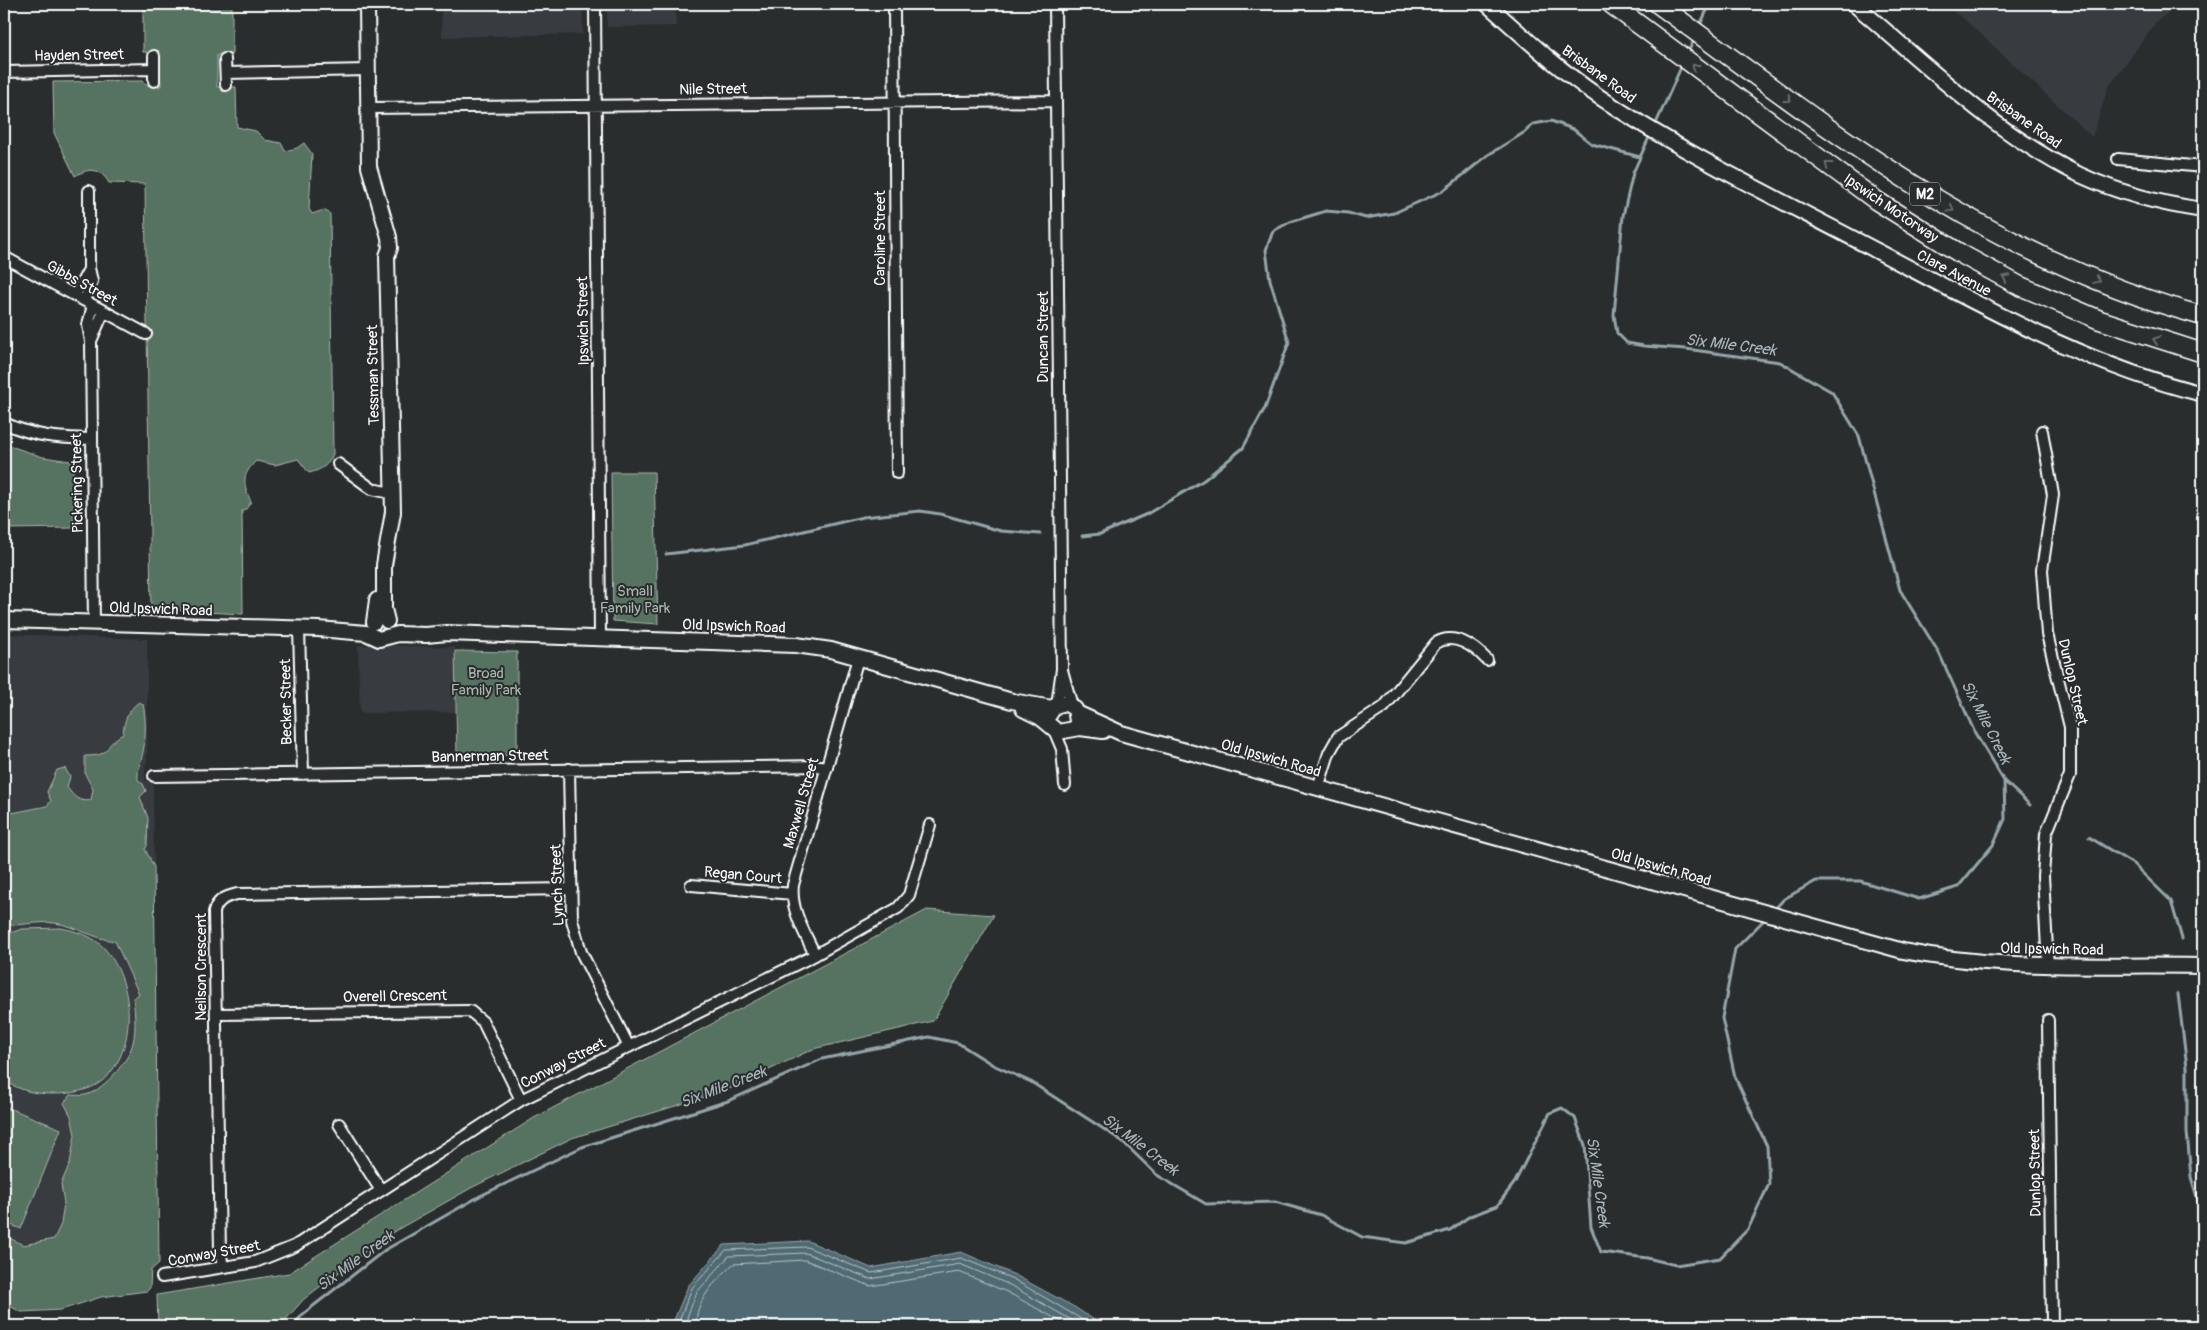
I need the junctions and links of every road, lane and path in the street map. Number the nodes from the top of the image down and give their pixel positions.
1 (368, 4) edge
2 (595, 4) edge
3 (894, 4) edge
4 (1055, 4) edge
5 (1487, 4) edge
6 (1611, 4) edge
7 (1658, 4) edge
8 (1854, 4) edge
9 (154, 56) dead end
10 (225, 59) dead end
11 (154, 69) junction
12 (368, 70) junction
13 (4, 72) edge
14 (226, 72) junction
15 (154, 82) dead end
16 (226, 85) dead end
17 (1056, 101) junction
18 (894, 102) junction
19 (596, 106) junction
20 (369, 108) junction
21 (1700, 157) joint
22 (2118, 159) dead end
23 (2203, 167) edge
24 (89, 191) dead end
25 (2203, 210) edge
26 (4, 257) edge
27 (89, 268) junction
28 (75, 295) junction
29 (89, 303) junction
30 (104, 311) junction
31 (2203, 316) edge
32 (146, 334) dead end
33 (91, 342) junction
34 (2203, 353) edge
35 (2203, 394) edge
36 (4, 423) edge
37 (2042, 431) dead end
38 (92, 439) junction
39 (338, 464) dead end
40 (897, 473) dead end
41 (391, 493) junction
42 (4, 620) edge
43 (94, 623) junction
44 (381, 627) junction
45 (299, 629) junction
46 (600, 637) junction
47 (858, 658) junction
48 (1487, 660) dead end
49 (1062, 669) junction
50 (1012, 701) junction
51 (1055, 706) junction
52 (1074, 710) junction
53 (1060, 729) junction
54 (1121, 733) junction
55 (827, 768) junction
56 (569, 770) junction
57 (302, 774) junction
58 (154, 776) dead end
59 (1065, 785) dead end
60 (1318, 788) junction
61 (930, 825) dead end
62 (690, 885) dead end
63 (572, 889) junction
64 (792, 894) junction
65 (815, 955) junction
66 (2203, 966) edge
67 (2048, 967) junction
68 (216, 1014) junction
69 (2048, 1020) dead end
70 (629, 1047) junction
71 (521, 1100) junction
72 (339, 1124) dead end
73 (380, 1189) junction
74 (223, 1267) junction
75 (162, 1277) dead end
76 (2052, 1326) edge

1 - 12 main road, Tessman Street
2 - 19 street, Ipswich Street
3 - 18 street, Caroline Street
4 - 17 street, Duncan Street
5 - 21 main road, Brisbane Road
34 -> 6 highway, Ipswich Motorway / M2
7 -> 31 highway, Ipswich Motorway / M2
8 - 25 main road, Brisbane Road
9 - 11 street
10 - 14 street
11 - 13 street, Hayden Street
11 - 15 street
12 - 14 street
12 - 20 main road, Tessman Street
14 - 16 street
17 - 18 street, Nile Street
17 - 49 street, Duncan Street
18 - 19 street, Nile Street
18 - 40 street, Caroline Street
19 - 20 street, Nile Street
19 - 46 street, Ipswich Street
20 - 41 main road, Tessman Street
21 - 35 main road, Clare Avenue
22 - 23 street
24 - 27 street, Pickering Street
26 - 28 street, Gibbs Street
27 - 28 street, Pickering Street
27 - 29 street, Pickering Street
28 - 29 street, Gibbs Street
29 - 30 street, Gibbs Street
29 - 33 street, Pickering Street
30 - 32 street, Gibbs Street
30 - 33 street, Pickering Street
33 - 38 street, Pickering Street
36 - 38 street
37 - 67 street, Dunlop Street
38 - 43 street, Pickering Street
39 - 41 street
41 - 44 main road, Tessman Street
42 - 43 main road, Old Ipswich Road
43 - 45 main road, Old Ipswich Road
44 - 45 main road, Old Ipswich Road
44 - 46 main road, Old Ipswich Road
45 - 57 street, Becker Street
46 - 47 main road, Old Ipswich Road
47 - 50 main road, Old Ipswich Road
47 - 55 street, Maxwell Street
48 - 60 street
49 - 51 street, Duncan Street
49 - 52 street, Duncan Street
50 - 51 main road, Old Ipswich Road
50 - 53 main road, Old Ipswich Road
51 - 52 main road
51 - 53 main road
52 - 53 main road
52 - 54 main road, Old Ipswich Road
53 - 54 main road, Old Ipswich Road
53 - 59 street
54 - 60 main road, Old Ipswich Road
55 - 56 street, Bannerman Street
55 - 64 street, Maxwell Street
56 - 57 street, Bannerman Street
56 - 63 street, Lynch Street
57 - 58 street, Bannerman Street
60 - 67 main road, Old Ipswich Road
61 - 65 street, Conway Street
62 - 64 street, Regan Court
63 - 68 street, Neilson Crescent
63 - 70 street, Lynch Street
64 - 65 street, Maxwell Street
65 - 70 street, Conway Street
66 - 67 main road, Old Ipswich Road
68 - 71 street, Overell Crescent
68 - 74 street, Neilson Crescent
69 - 76 street, Dunlop Street
70 - 71 street, Conway Street
71 - 73 street, Conway Street
72 - 73 street
73 - 74 street, Conway Street
74 - 75 street, Conway Street

